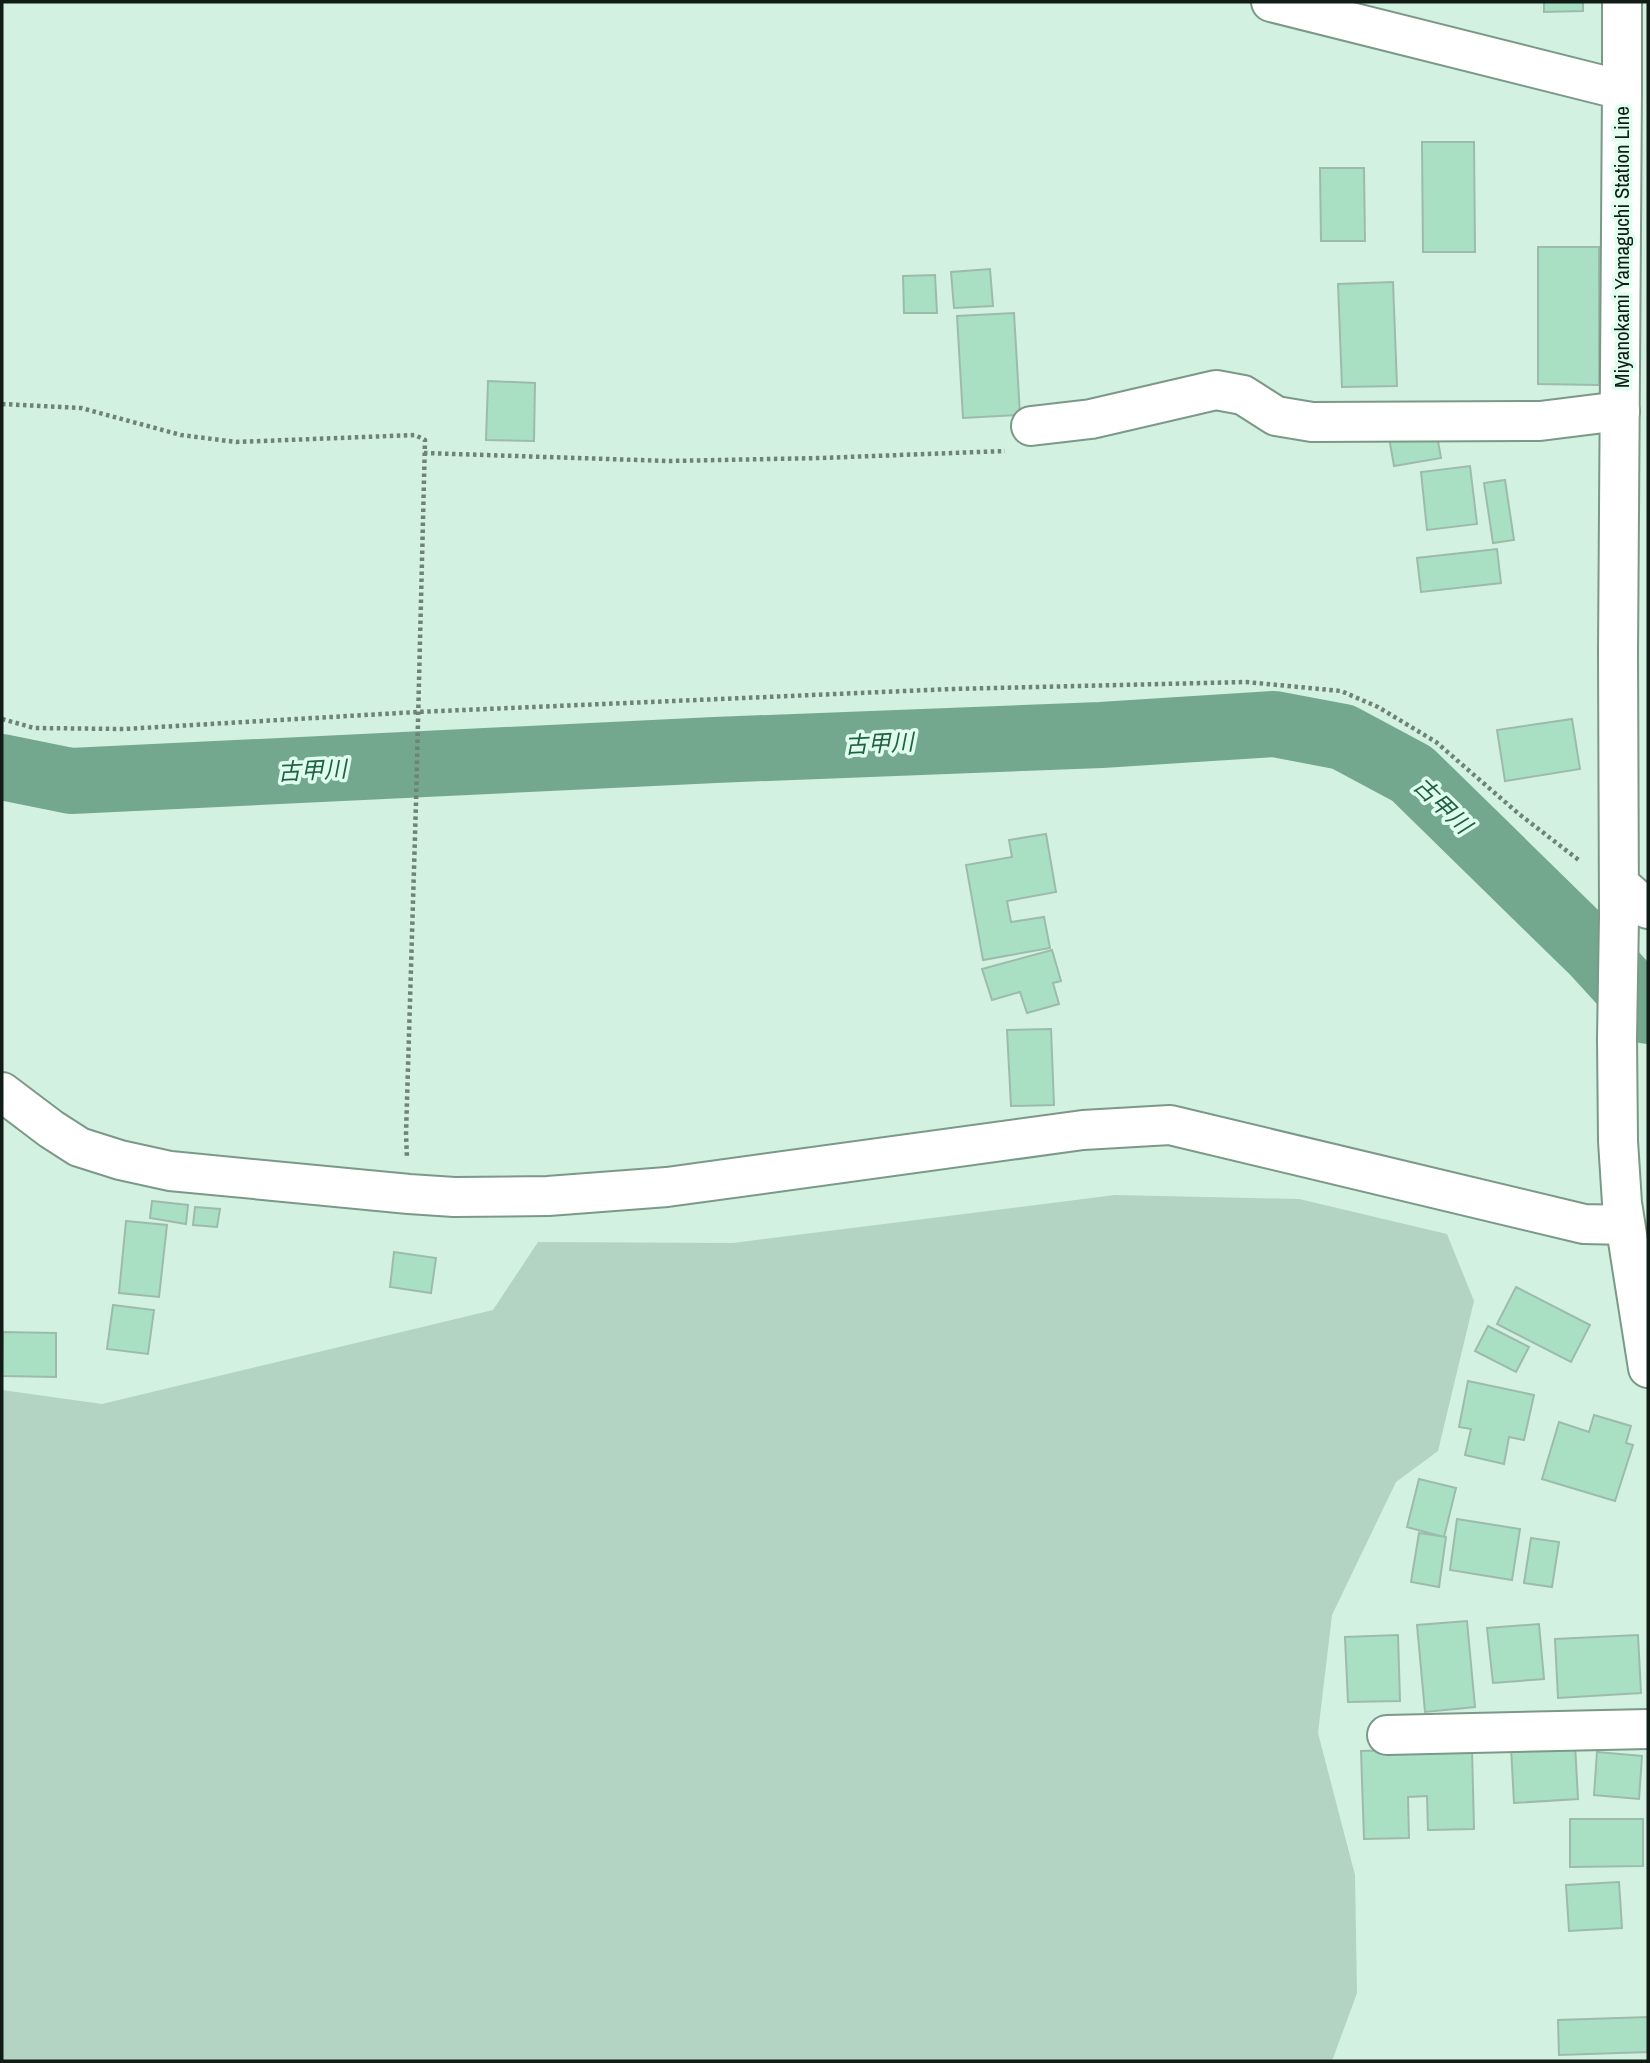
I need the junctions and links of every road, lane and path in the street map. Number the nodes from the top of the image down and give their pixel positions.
1 (1271, 2) edge
2 (1622, 2) edge
3 (1622, 90) junction
4 (2, 404) edge
5 (1620, 411) junction
6 (1031, 426) joint
7 (424, 453) junction
8 (1633, 651) edge
9 (417, 712) junction
10 (2, 719) edge
11 (1629, 903) edge
12 (2, 1092) edge
13 (409, 1194) junction
14 (1632, 1210) edge
15 (1648, 1368) edge
16 (1648, 1729) edge
17 (1387, 1735) dead end

1 - 3 street, Miyanokami Yamaguchi Station Line
2 - 3 street
3 - 5 street, Miyanokami Yamaguchi Station Line
4 - 7 path
5 - 6 street
5 - 8 street, Miyanokami Yamaguchi Station Line
6 - 7 path
7 - 9 path
8 - 11 street, Miyanokami Yamaguchi Station Line
9 - 10 path
9 - 11 path
9 - 13 path
11 - 14 street, Miyanokami Yamaguchi Station Line
12 - 13 street
13 - 14 street
14 - 15 street, Miyanokami Yamaguchi Station Line
16 - 17 street

